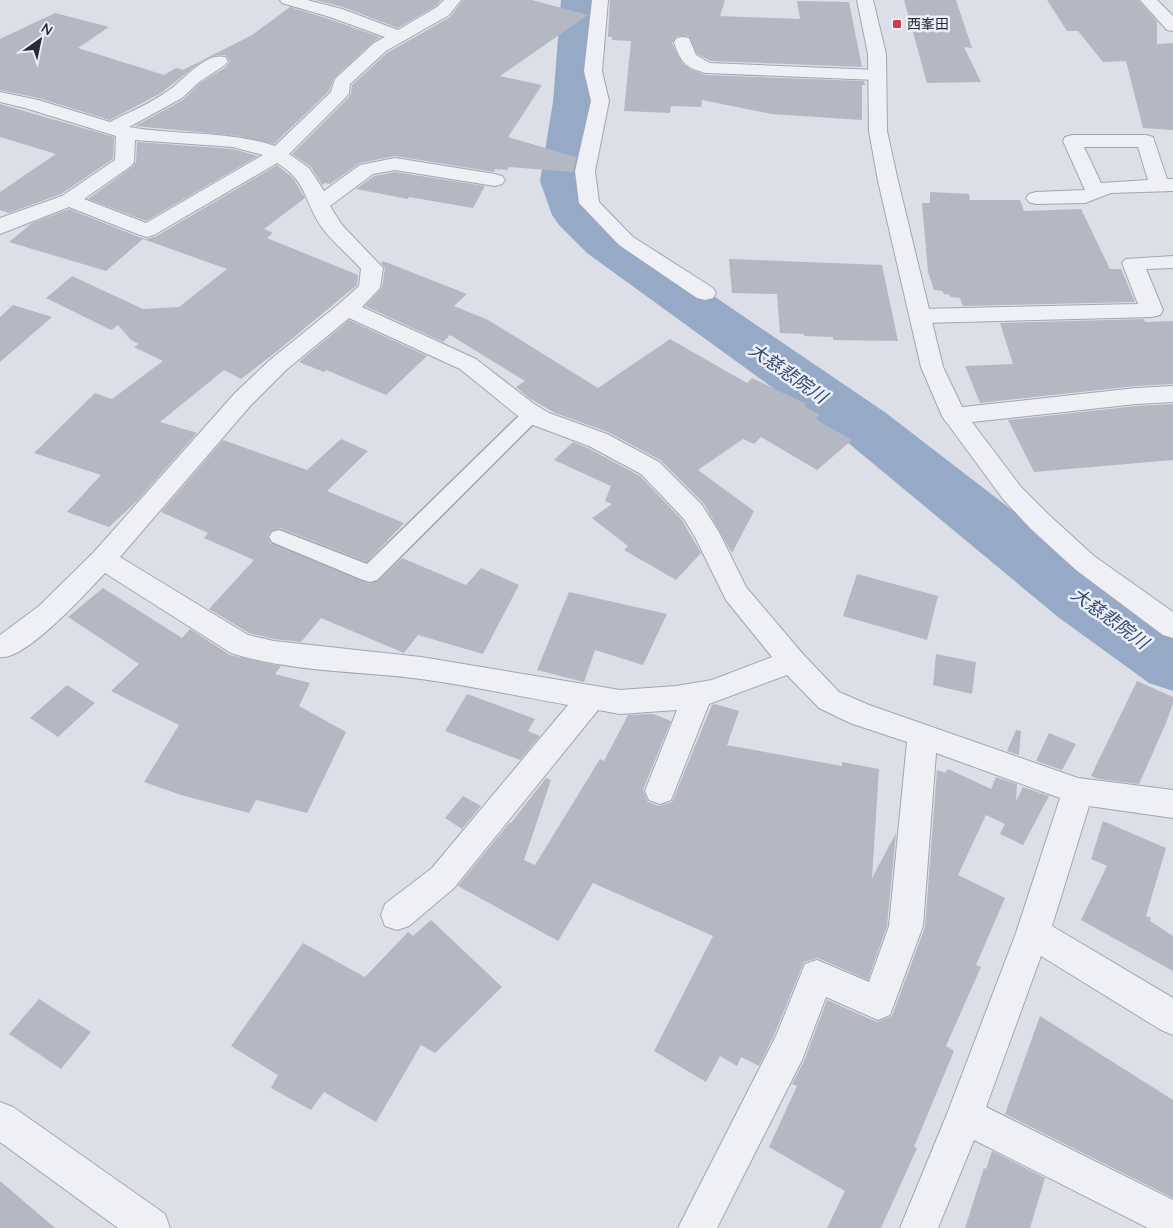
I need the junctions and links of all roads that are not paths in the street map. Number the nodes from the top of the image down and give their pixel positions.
1 (288, 0) edge
2 (453, 0) edge
3 (600, 0) edge
4 (865, 0) edge
5 (1148, 0) edge
6 (1173, 26) edge
7 (399, 36) junction
8 (682, 42) dead end
9 (219, 61) dead end
10 (876, 75) junction
11 (0, 97) edge
12 (119, 131) junction
13 (278, 154) junction
14 (496, 180) dead end
15 (1166, 185) edge
16 (1096, 192) junction
17 (1036, 198) dead end
18 (69, 200) junction
19 (319, 204) junction
20 (0, 228) edge
21 (1173, 262) edge
22 (705, 294) dead end
23 (347, 309) junction
24 (921, 316) junction
25 (1173, 394) edge
26 (532, 414) junction
27 (954, 416) junction
28 (279, 537) dead end
29 (103, 559) junction
30 (1173, 627) edge
31 (0, 646) edge
32 (792, 661) junction
33 (698, 694) junction
34 (591, 698) junction
35 (923, 734) junction
36 (660, 791) dead end
37 (1078, 791) junction
38 (1173, 804) edge
39 (397, 915) dead end
40 (1033, 933) junction
41 (1173, 1018) edge
42 (965, 1116) junction
43 (0, 1120) edge
44 (1173, 1220) edge
45 (151, 1228) edge
46 (697, 1228) edge
47 (919, 1228) edge

1 - 7 street
2 - 7 street
3 - 22 street
4 - 10 street
5 - 6 street
7 - 13 street
8 - 10 street
9 - 12 street
10 - 24 street
11 - 12 street
12 - 13 street
12 - 18 street
13 - 18 street
13 - 19 street
14 - 19 street
15 - 16 street
15 - 16 street
16 - 17 street
18 - 20 street
19 - 23 street
21 - 24 street
23 - 26 street
23 - 29 street
24 - 27 street
25 - 27 street
26 - 28 lane
26 - 32 street
27 - 30 street
29 - 31 street
29 - 34 street
32 - 33 street
32 - 35 street
33 - 34 street
33 - 36 street
34 - 39 street
35 - 37 street
35 - 46 street
37 - 38 street
37 - 40 street
40 - 41 street
40 - 42 street
42 - 44 street
42 - 47 street
43 - 45 street

